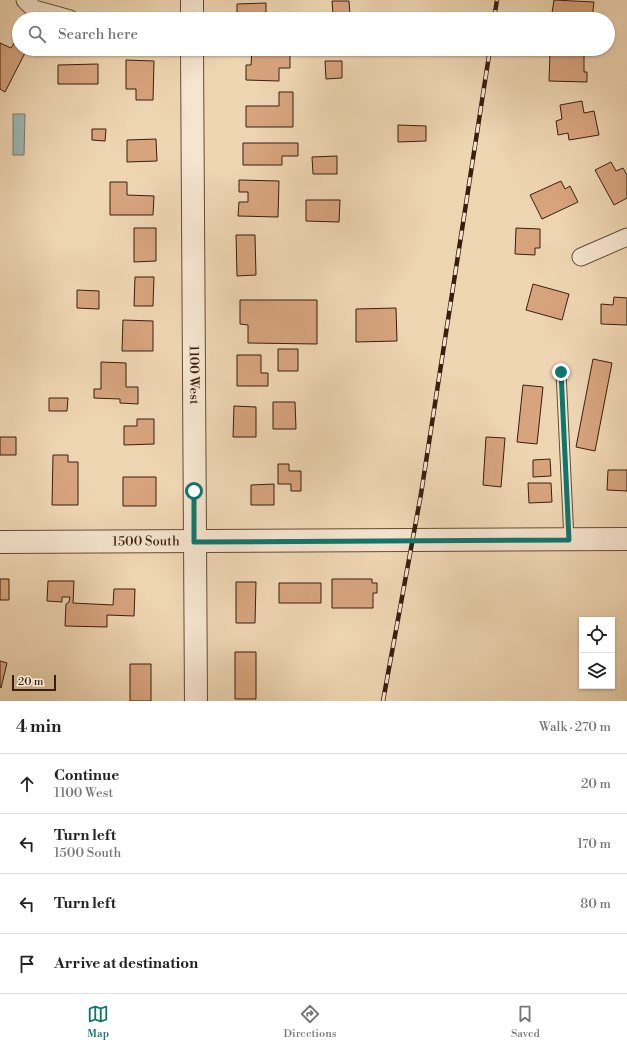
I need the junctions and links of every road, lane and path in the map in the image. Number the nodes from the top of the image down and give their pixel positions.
1 (25, 0) edge
2 (192, 0) edge
3 (45, 12) edge
4 (192, 12) edge
5 (192, 56) edge
6 (627, 237) edge
7 (581, 257) dead end
8 (561, 372) dead end
9 (627, 539) edge
10 (569, 540) junction
11 (0, 542) edge
12 (194, 542) junction
13 (196, 701) edge

1 - 3 street
2 - 4 street
5 - 12 street, 1100 West
6 - 7 street
8 - 10 lane
9 - 10 street, 1500 South
10 - 12 street, 1500 South
11 - 12 street, 1500 South
12 - 13 street, 1100 West

